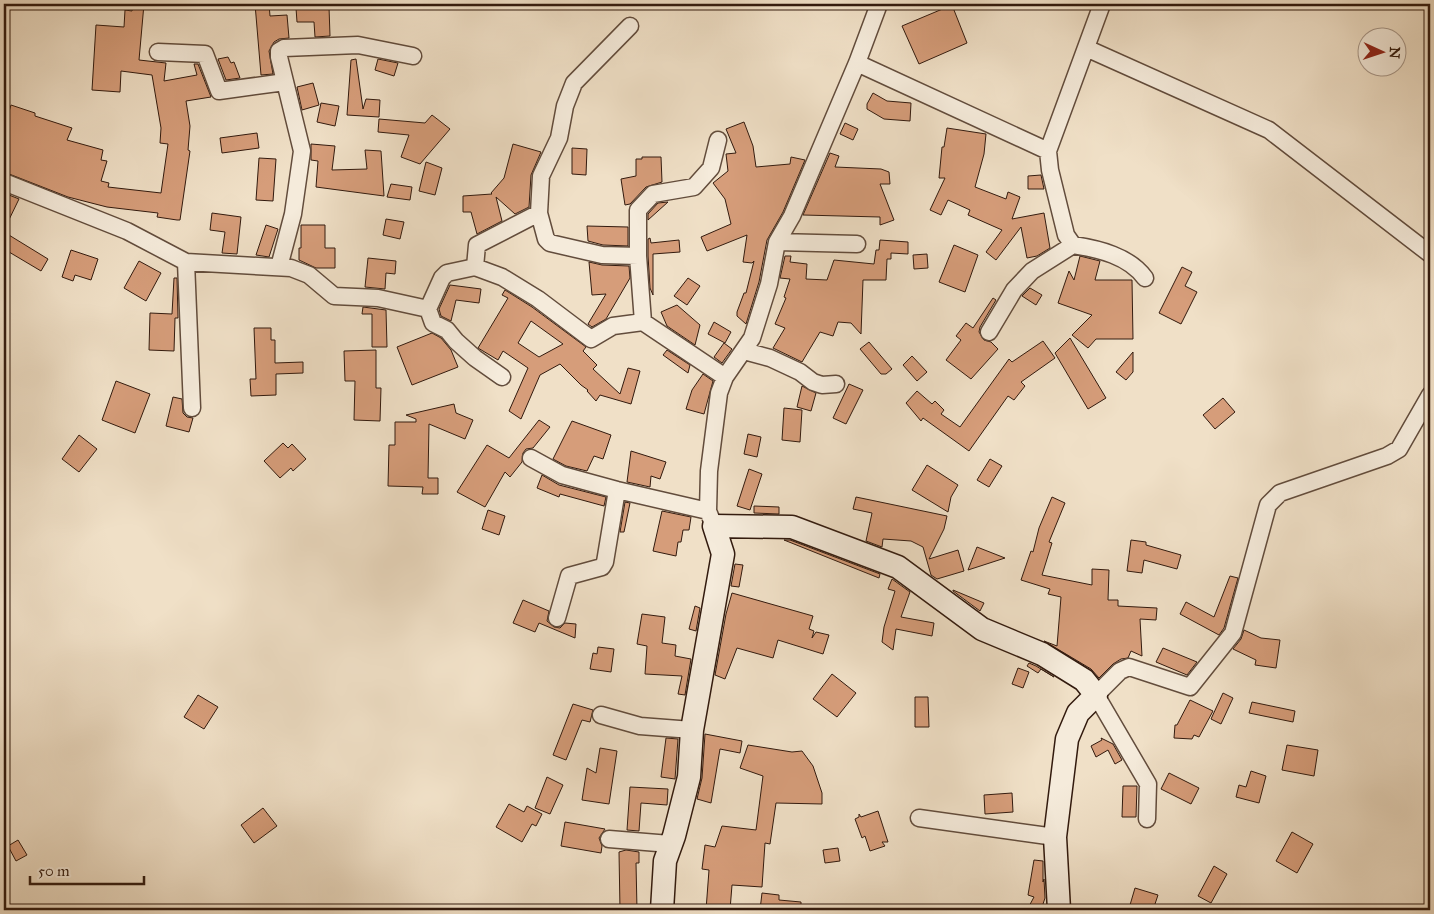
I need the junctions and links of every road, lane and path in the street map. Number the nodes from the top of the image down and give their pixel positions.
1 (879, 4) edge
2 (1102, 4) edge
3 (630, 26) dead end
4 (1086, 48) junction
5 (158, 52) dead end
6 (413, 56) dead end
7 (856, 63) junction
8 (285, 82) junction
9 (718, 140) dead end
10 (1048, 151) junction
11 (4, 182) edge
12 (539, 213) junction
13 (777, 242) junction
14 (857, 244) dead end
15 (1073, 244) junction
16 (1430, 254) edge
17 (638, 256) junction
18 (186, 262) junction
19 (279, 267) junction
20 (475, 267) junction
21 (1145, 278) dead end
22 (428, 309) junction
23 (643, 322) junction
24 (989, 332) dead end
25 (744, 351) junction
26 (502, 377) dead end
27 (725, 377) junction
28 (836, 384) dead end
29 (1430, 395) edge
30 (192, 408) dead end
31 (531, 458) dead end
32 (617, 490) junction
33 (711, 519) junction
34 (557, 618) dead end
35 (1096, 695) junction
36 (601, 715) dead end
37 (692, 730) junction
38 (920, 818) dead end
39 (1147, 819) dead end
40 (1055, 837) junction
41 (609, 839) dead end
42 (670, 844) junction
43 (662, 910) edge
44 (1059, 910) edge

1 - 7 street
2 - 4 street
3 - 12 street
4 - 10 street
4 - 16 street
5 - 8 street
6 - 8 street
7 - 10 street
7 - 13 street
8 - 19 street
9 - 17 street
10 - 15 street
11 - 18 street
12 - 17 street
12 - 20 street
13 - 14 street
13 - 25 street
15 - 21 street
15 - 24 street
17 - 23 street
18 - 19 street
18 - 30 street
19 - 22 street
20 - 22 street
20 - 23 street
22 - 26 street
23 - 27 street
25 - 27 street
25 - 28 street
27 - 33 street
29 - 35 street
31 - 32 street
32 - 33 street
32 - 34 street
33 - 35 street
33 - 37 street
35 - 39 street
35 - 40 street
36 - 37 street
37 - 42 street
38 - 40 street
40 - 44 street
41 - 42 street
42 - 43 street

